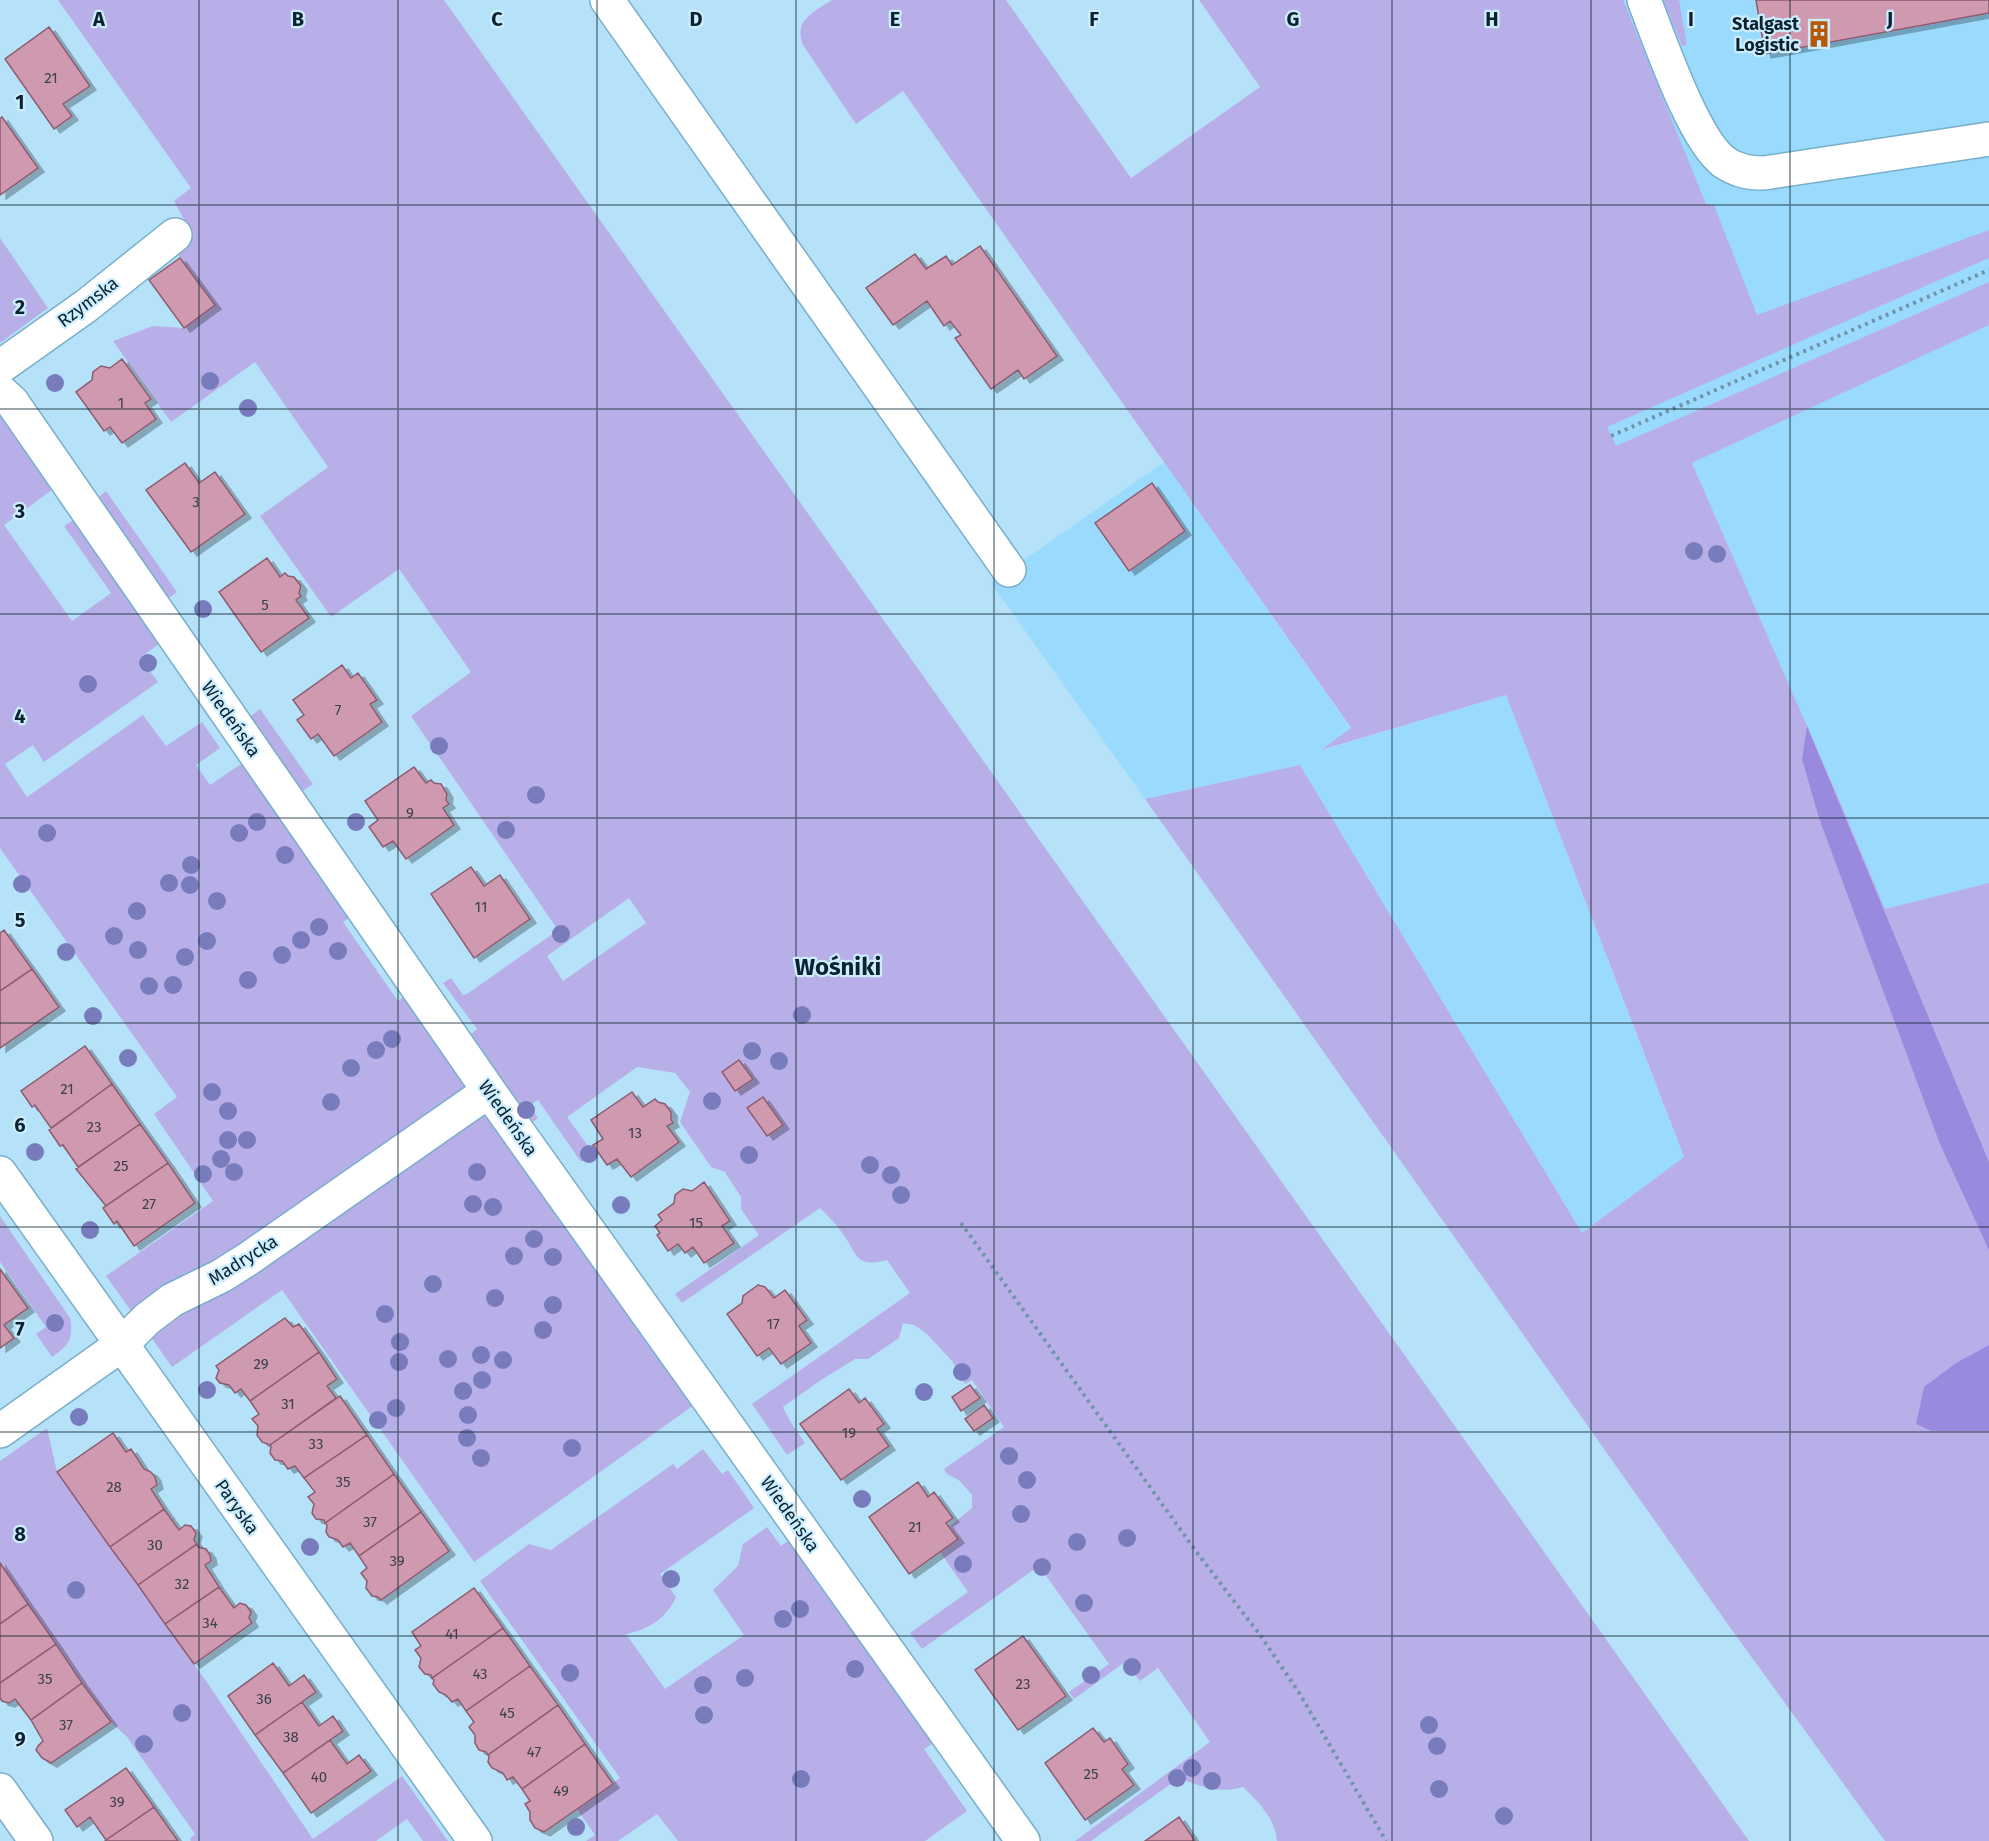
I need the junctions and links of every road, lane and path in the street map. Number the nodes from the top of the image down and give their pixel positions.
1 (607, 0) edge
2 (1644, 0) edge
3 (1989, 139) edge
4 (175, 235) dead end
5 (1989, 270) edge
6 (0, 367) edge
7 (0, 391) edge
8 (1611, 436) dead end
9 (1009, 570) dead end
10 (489, 1091) junction
11 (0, 1173) edge
12 (961, 1223) dead end
13 (121, 1344) junction
14 (0, 1431) edge
15 (0, 1790) edge
16 (36, 1841) edge
17 (475, 1841) edge
18 (1023, 1841) edge
19 (1386, 1841) edge

1 - 9 street
2 - 3 street
4 - 6 street, Rzymska
5 - 8 path
7 - 10 street, Wiedeńska
10 - 13 street, Madrycka
10 - 18 street, Wiedeńska
11 - 13 street, Paryska
12 - 19 path
13 - 14 street, Madrycka
13 - 17 street, Paryska
15 - 16 street

